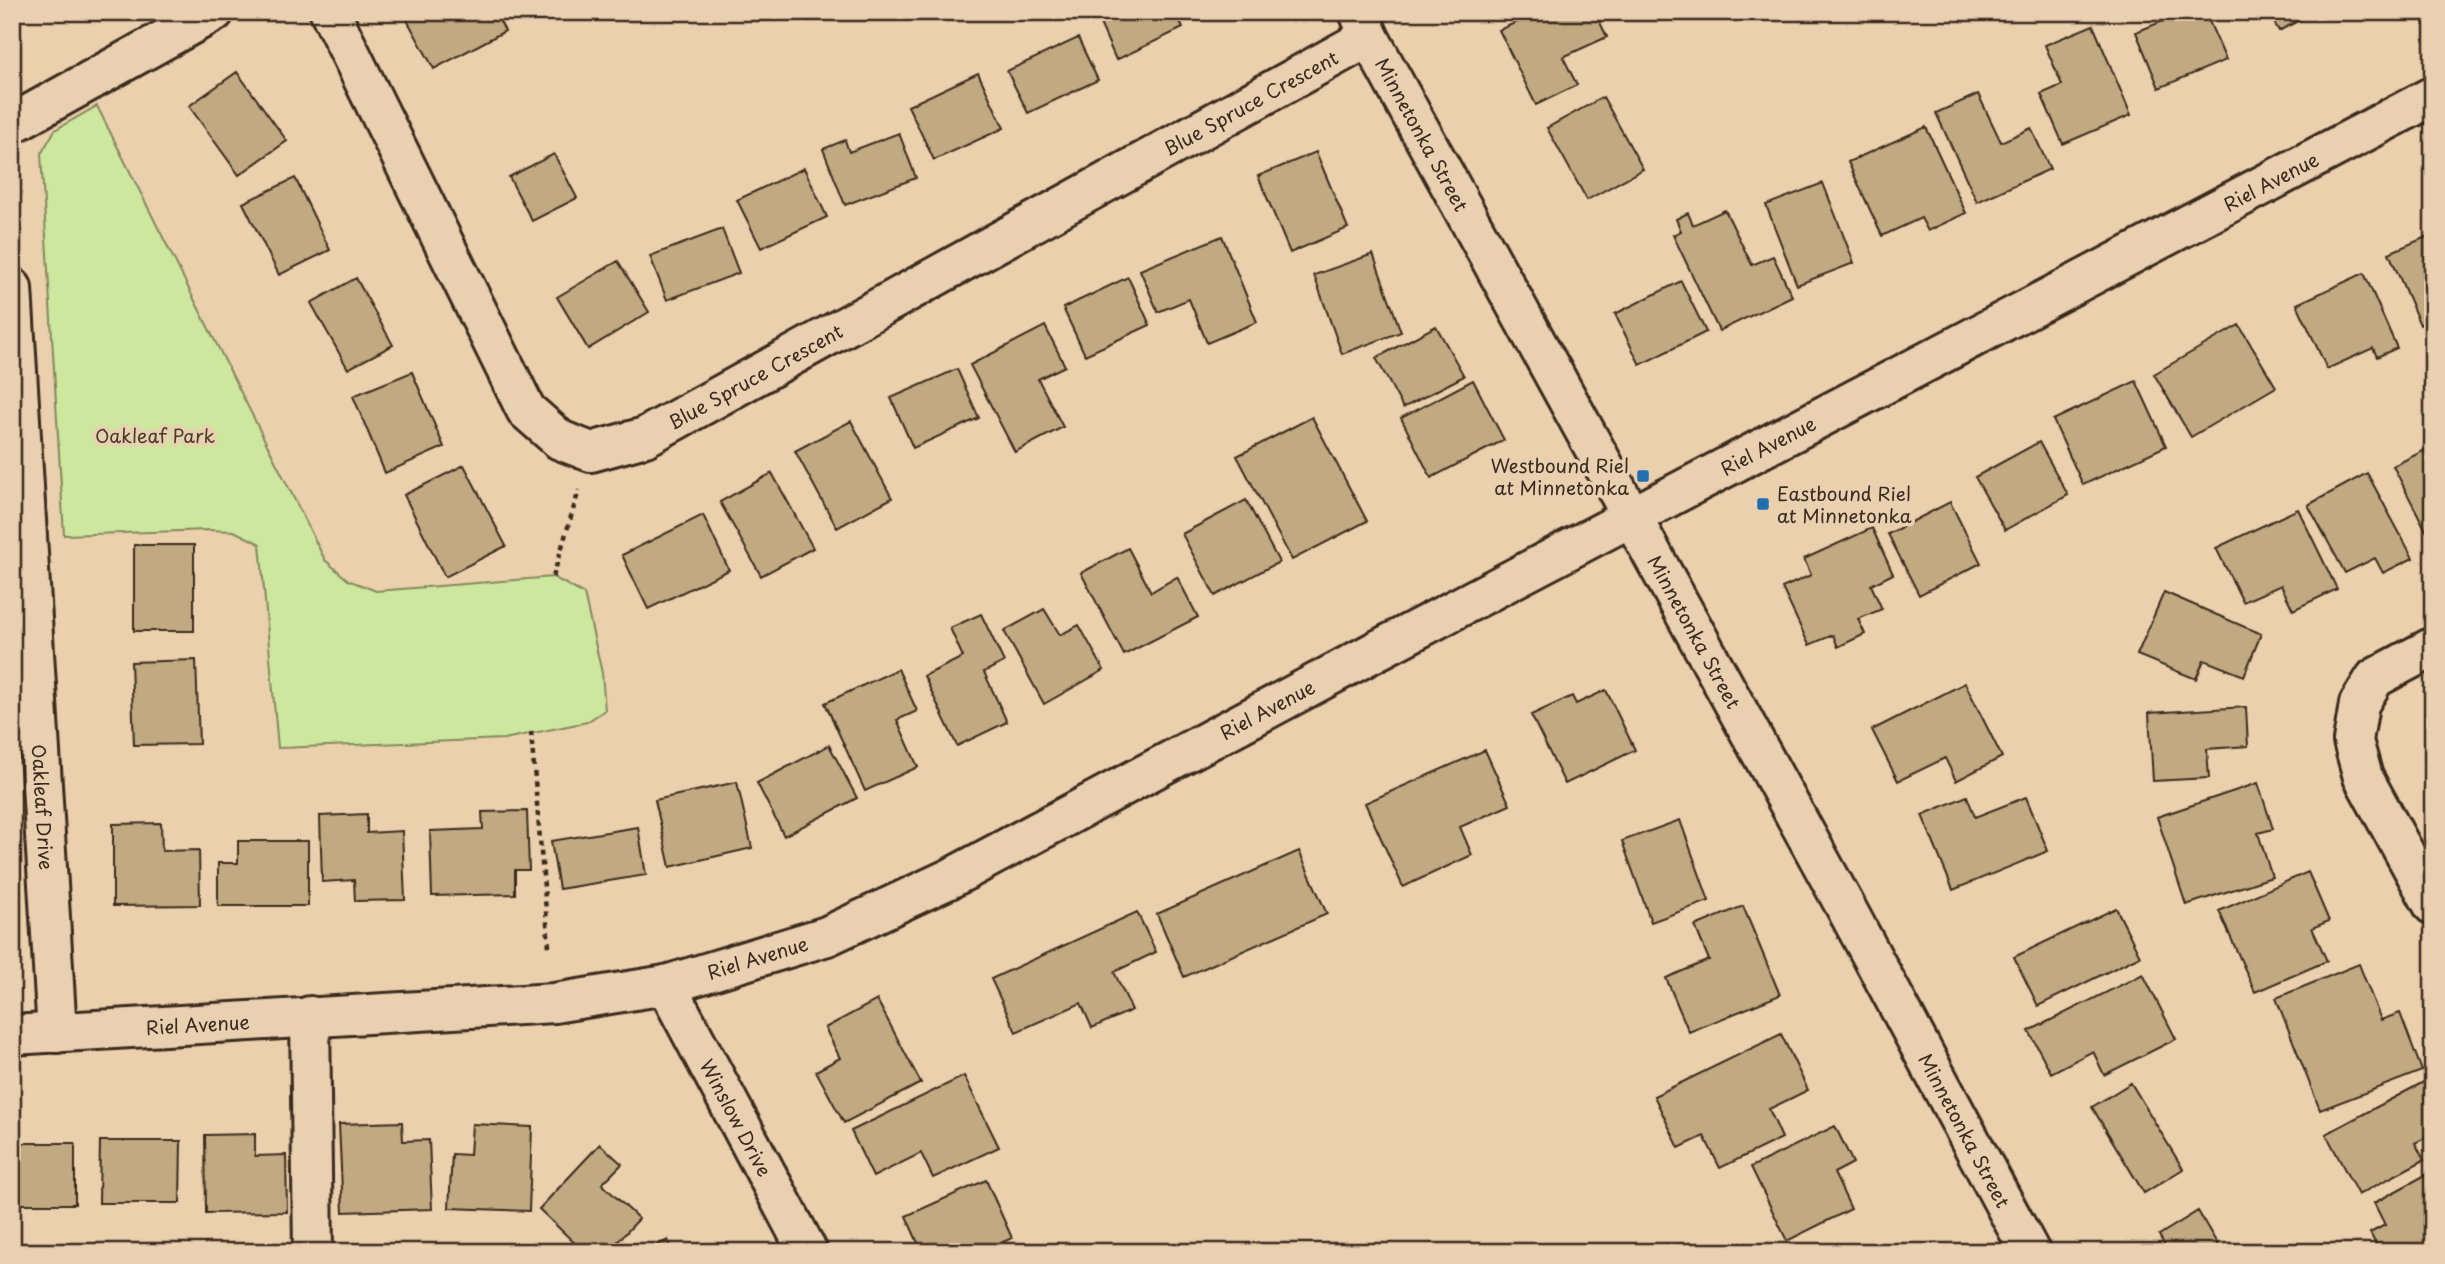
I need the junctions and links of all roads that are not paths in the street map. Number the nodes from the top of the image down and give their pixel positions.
1 (214, 12) edge
2 (330, 12) edge
3 (1364, 25) edge
4 (2433, 96) edge
5 (12, 124) edge
6 (12, 288) edge
7 (1633, 518) junction
8 (2433, 647) edge
9 (2433, 905) edge
10 (666, 985) junction
11 (310, 1016) junction
12 (57, 1033) junction
13 (12, 1035) edge
14 (313, 1252) edge
15 (808, 1252) edge
16 (2030, 1252) edge

1 - 5 street
2 - 3 street, Blue Spruce Crescent
3 - 7 street, Minnetonka Street
4 - 7 street, Riel Avenue
6 - 12 street, Oakleaf Drive
7 - 10 street, Riel Avenue
7 - 16 street, Minnetonka Street
8 - 9 street
10 - 11 street, Riel Avenue
10 - 15 street, Winslow Drive
11 - 12 street, Riel Avenue
11 - 14 street
12 - 13 street, Riel Avenue

